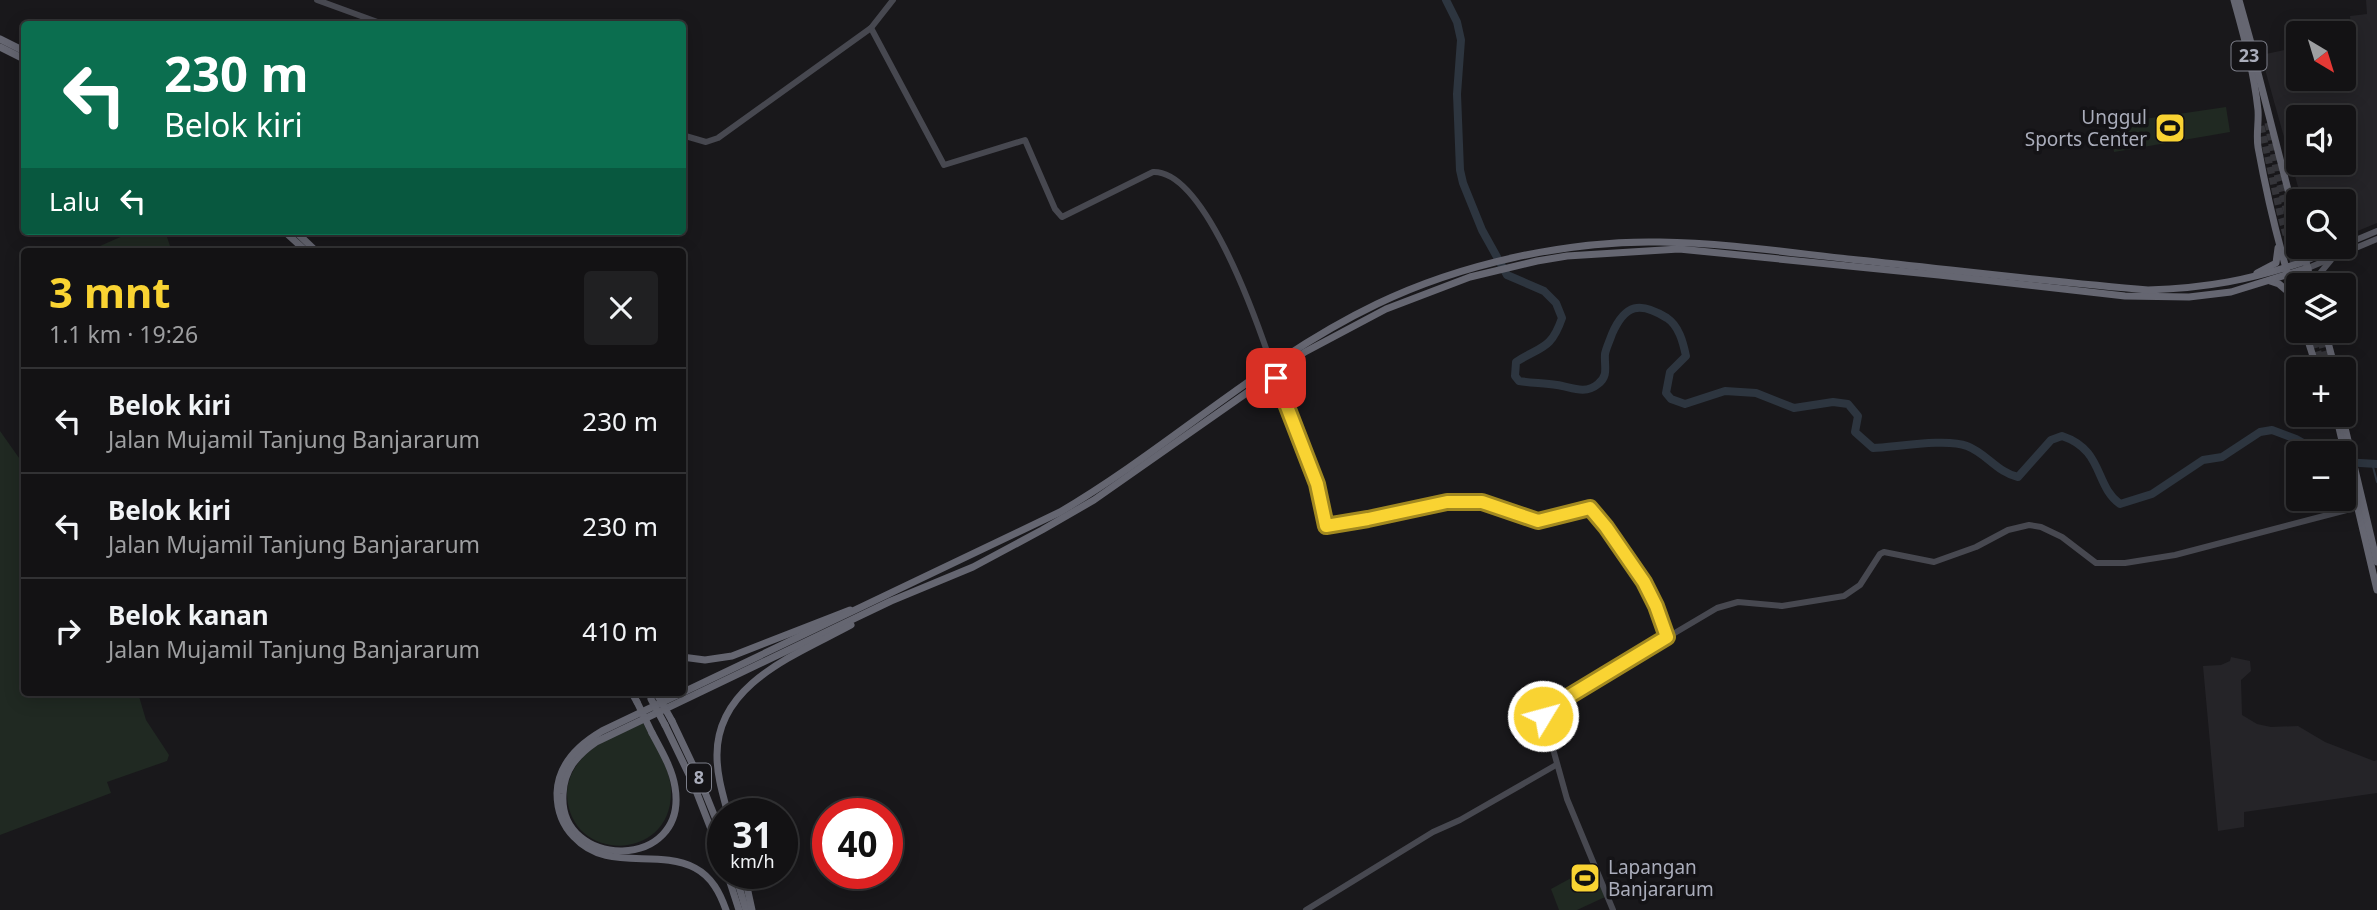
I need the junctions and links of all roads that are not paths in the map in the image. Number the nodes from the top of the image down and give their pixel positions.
1 (317, 0) edge
2 (893, 0) edge
3 (2237, 0) edge
4 (375, 21) edge
5 (871, 28) junction
6 (0, 39) edge
7 (0, 47) edge
8 (21, 50) edge
9 (21, 58) edge
10 (2262, 112) junction
11 (2265, 125) tunnel mouth
12 (686, 136) edge
13 (2288, 189) edge
14 (2377, 232) edge
15 (289, 235) edge
16 (299, 235) edge
17 (2277, 238) junction
18 (2377, 239) edge
19 (2356, 243) edge
20 (2356, 246) edge
21 (303, 248) edge
22 (313, 248) edge
23 (2306, 259) edge
24 (2322, 259) edge
25 (2307, 265) junction
26 (2287, 271) junction
27 (1953, 273) junction
28 (2309, 273) edge
29 (1469, 274) junction
30 (2269, 281) junction
31 (2128, 289) junction
32 (2286, 290) edge
33 (1269, 357) dead end
34 (1276, 378) dead end
35 (2356, 481) edge
36 (2356, 492) edge
37 (2358, 507) junction
38 (2377, 562) edge
39 (2377, 590) edge
40 (890, 598) junction
41 (1667, 637) junction
42 (686, 658) edge
43 (686, 693) edge
44 (634, 696) edge
45 (654, 696) edge
46 (679, 696) edge
47 (644, 717) edge
48 (644, 717) edge
49 (644, 717) edge
50 (644, 717) edge
51 (668, 723) junction
52 (1556, 765) junction
53 (707, 798) edge
54 (724, 798) edge
55 (707, 819) edge
56 (732, 889) edge
57 (740, 889) edge
58 (747, 889) edge
59 (726, 910) edge
60 (739, 910) edge
61 (746, 910) edge
62 (752, 910) edge
63 (1306, 910) edge
64 (1613, 910) edge

1 - 4 street
2 - 5 street
3 - 10 highway, 23
5 - 12 street
5 - 33 street
6 - 8 highway
7 - 9 highway
10 - 11 highway, 23
10 - 13 highway
10 - 17 highway, 23
14 - 19 main road
15 - 21 highway
16 - 22 highway
17 - 26 highway
17 - 31 highway
18 - 20 main road
23 - 25 highway
24 - 25 main road
25 - 26 highway
25 - 28 highway
26 - 30 highway
26 - 31 highway
27 - 29 highway
27 - 30 highway
27 - 31 highway
29 - 40 highway
29 - 40 highway
30 - 32 highway
34 - 41 street
35 - 38 highway
36 - 37 highway
37 - 39 highway
37 - 41 street
40 - 42 highway
40 - 43 highway
40 - 50 highway, bridge
40 - 54 highway
41 - 52 street
44 - 47 highway, bridge
45 - 51 highway, 8, bridge
46 - 59 highway
48 - 49 highway, bridge
51 - 53 highway, 8
51 - 55 highway, 8
52 - 63 street
52 - 64 street
56 - 60 highway
57 - 61 highway
58 - 62 highway

